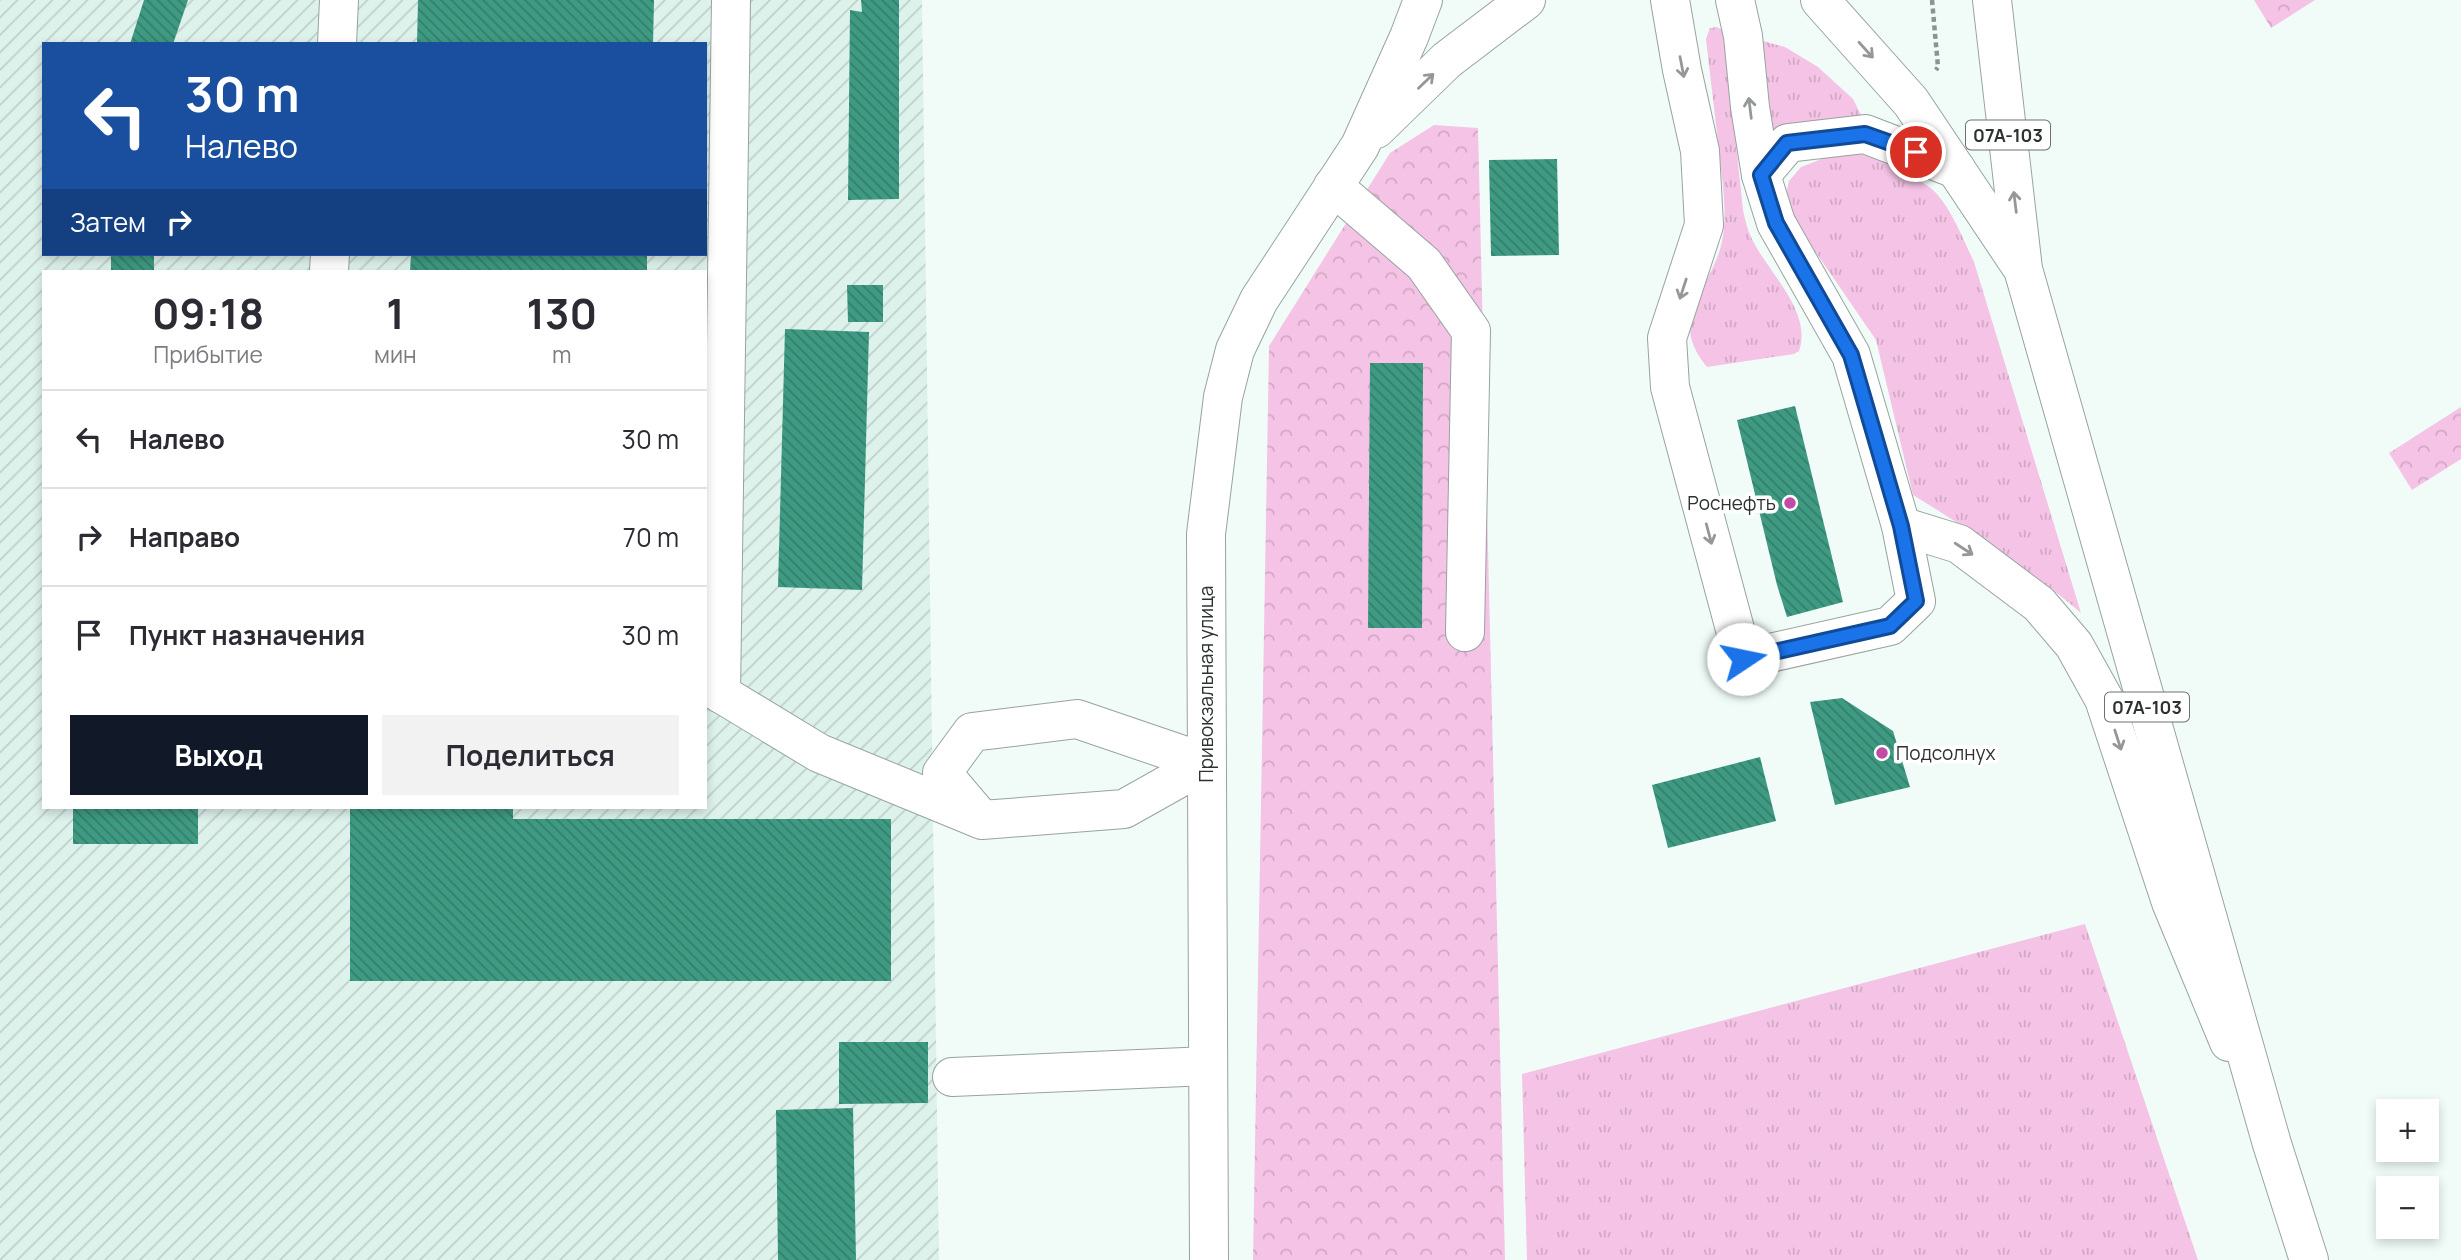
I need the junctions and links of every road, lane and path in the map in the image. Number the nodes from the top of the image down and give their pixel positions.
1 (339, 0) edge
2 (731, 0) edge
3 (1423, 0) edge
4 (1526, 0) edge
5 (1670, 0) edge
6 (1735, 0) edge
7 (1820, 0) edge
8 (1992, 0) edge
9 (337, 42) edge
10 (1360, 146) junction
11 (1956, 169) junction
12 (1761, 175) junction
13 (1333, 186) junction
14 (2023, 270) junction
15 (1901, 526) junction
16 (1465, 632) dead end
17 (713, 689) edge
18 (1206, 763) junction
19 (982, 820) junction
20 (1208, 1066) junction
21 (951, 1077) dead end
22 (2272, 1144) junction
23 (1209, 1260) edge
24 (2309, 1260) edge

1 - 9 main road
2 - 17 main road
3 - 10 main road, Привокзальная улица
10 -> 4 main road, Привокзальная улица
5 -> 15 main road
12 -> 6 main road
7 -> 11 main road, 07А-103
14 -> 8 main road, 07А-103
10 - 13 main road, Привокзальная улица
11 - 12 main road
11 - 14 main road, 07А-103
12 - 15 main road
13 - 16 main road
13 - 18 main road, Привокзальная улица
14 - 22 main road, 07А-103
15 -> 22 main road
17 - 19 main road
18 - 19 main road
18 - 19 main road
18 - 20 main road, Привокзальная улица
20 - 21 main road
20 - 23 main road, Привокзальная улица
22 - 24 main road, 07А-103

